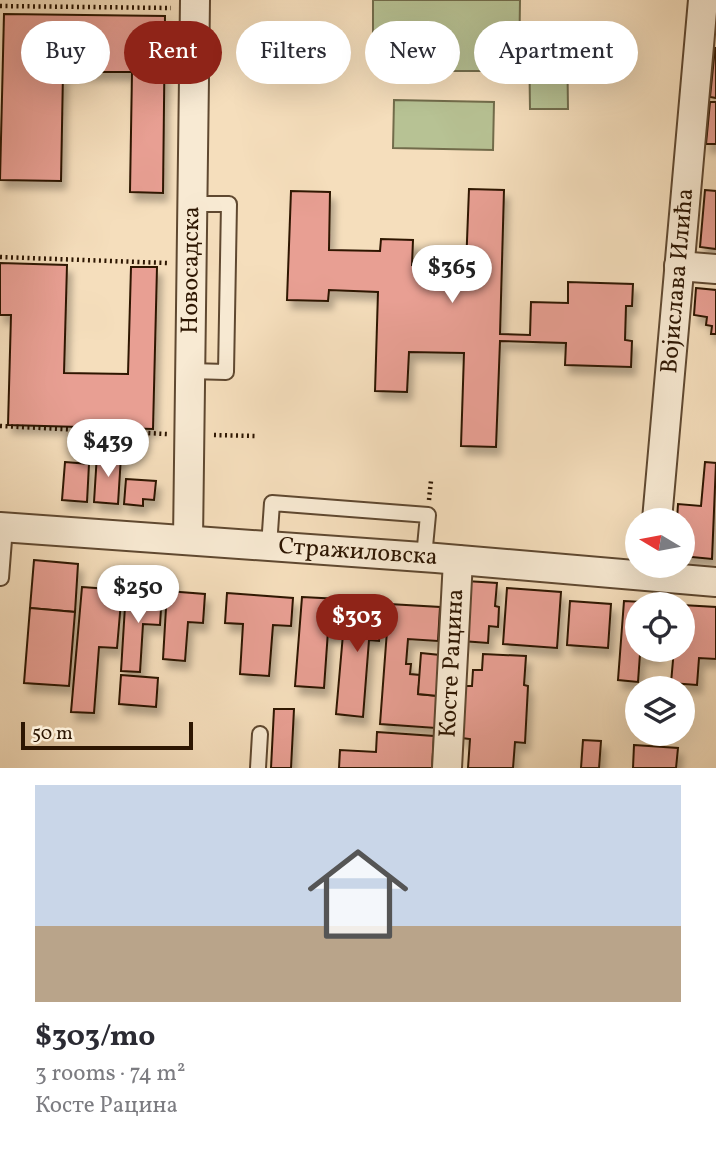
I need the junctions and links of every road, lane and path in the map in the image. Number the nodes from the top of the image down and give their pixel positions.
1 (703, 0) edge
2 (195, 4) edge
3 (0, 6) edge
4 (192, 204) junction
5 (0, 257) edge
6 (192, 264) junction
7 (679, 265) junction
8 (716, 269) edge
9 (190, 371) junction
10 (0, 426) edge
11 (190, 435) junction
12 (255, 436) dead end
13 (658, 508) edge
14 (2, 527) edge
15 (188, 540) junction
16 (269, 546) junction
17 (424, 557) junction
18 (458, 560) junction
19 (625, 569) edge
20 (2, 578) edge
21 (693, 578) edge
22 (716, 582) edge
23 (260, 734) dead end
24 (258, 768) edge
25 (447, 768) edge

1 - 7 street, Војислава Илића
2 - 3 path
2 - 4 street, Новосадска
4 - 6 street, Новосадска
4 - 9 lane
5 - 6 path
6 - 9 street, Новосадска
7 - 8 street
7 - 13 street, Војислава Илића
9 - 11 street, Новосадска
10 - 11 path
11 - 12 path
11 - 15 street, Новосадска
14 - 15 street, Стражиловска
14 - 20 lane
15 - 16 street, Стражиловска
16 - 17 street, Стражиловска
16 - 17 lane
17 - 18 street, Стражиловска
18 - 19 street, Стражиловска
18 - 25 street, Косте Рацина
21 - 22 street, Стражиловска
23 - 24 lane

